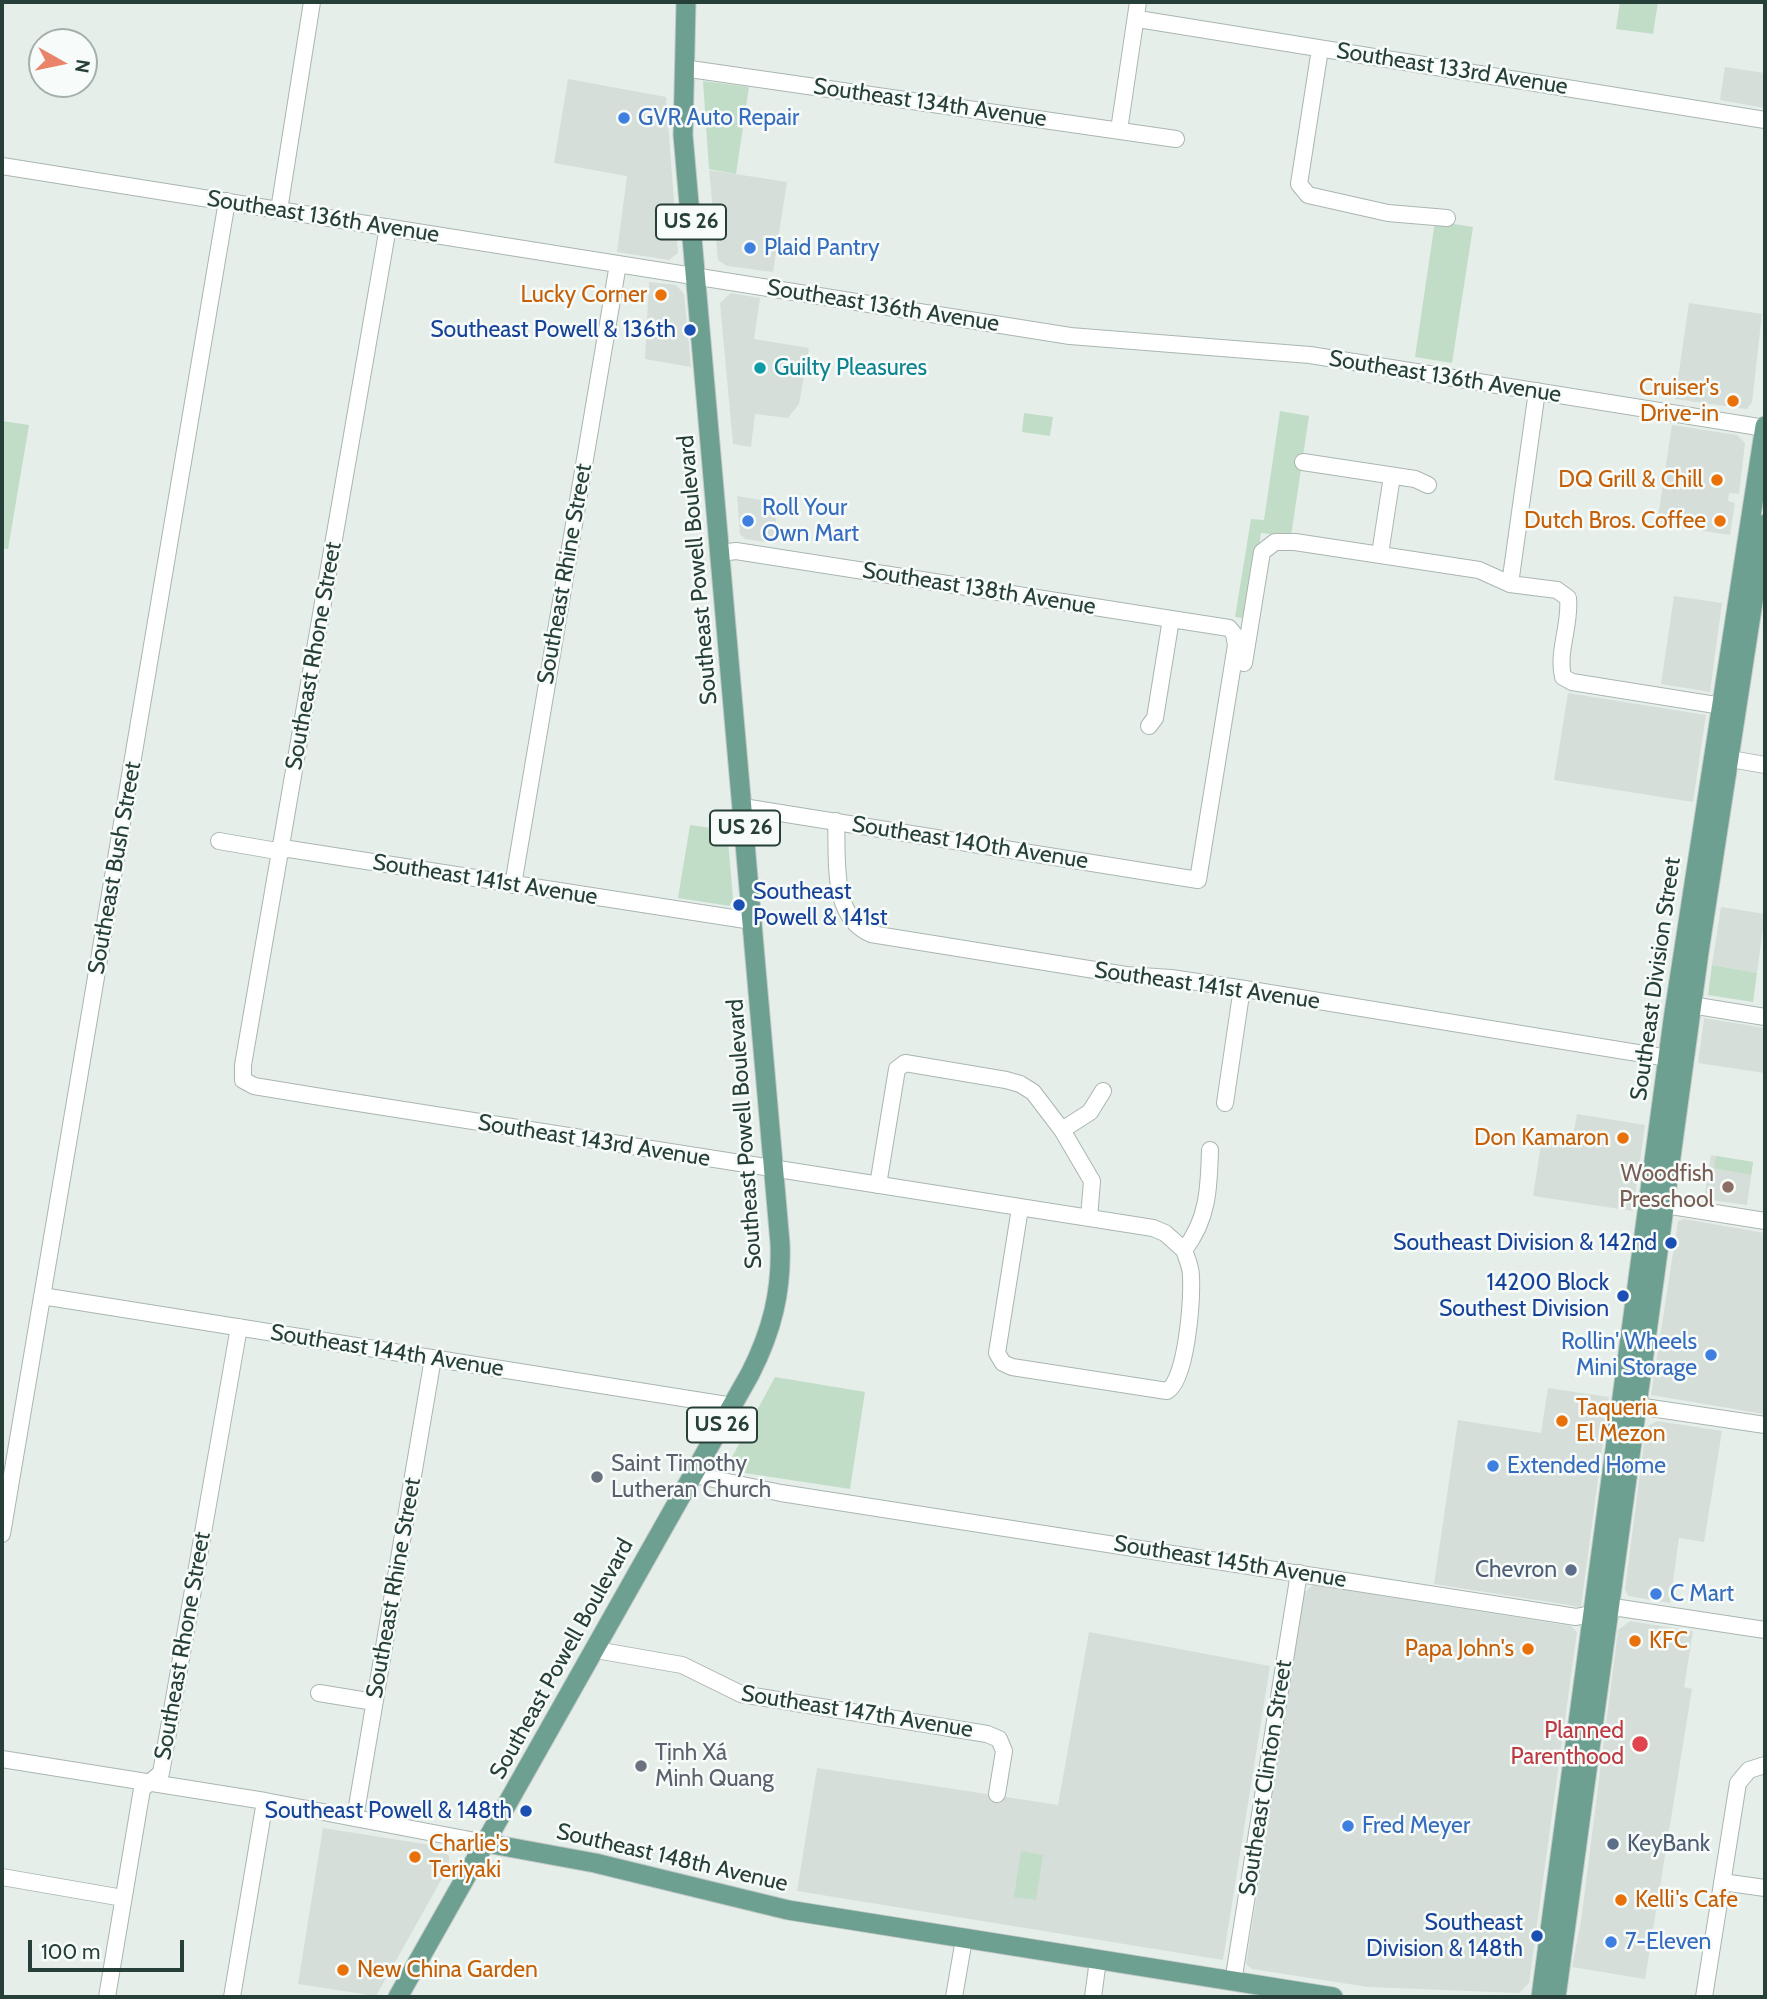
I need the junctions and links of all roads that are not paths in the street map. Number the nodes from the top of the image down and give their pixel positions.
1 (312, 2) edge
2 (686, 2) edge
3 (1138, 2) edge
4 (1138, 19) junction
5 (1320, 49) junction
6 (683, 68) junction
7 (1765, 120) edge
8 (1119, 130) junction
9 (1176, 139) dead end
10 (2, 166) edge
11 (228, 201) junction
12 (279, 210) junction
13 (1447, 218) dead end
14 (388, 227) junction
15 (618, 264) junction
16 (700, 276) junction
17 (1537, 391) junction
18 (1765, 427) edge
19 (1303, 462) dead end
20 (1392, 476) junction
21 (1427, 485) dead end
22 (1765, 533) edge
23 (721, 553) junction
24 (1380, 554) junction
25 (1510, 583) junction
26 (1171, 619) junction
27 (1722, 706) junction
28 (1149, 726) dead end
29 (1231, 745) dead end
30 (1721, 758) junction
31 (1765, 765) edge
32 (743, 807) junction
33 (836, 821) junction
34 (219, 841) dead end
35 (281, 849) junction
36 (1198, 880) joint
37 (513, 885) junction
38 (752, 921) junction
39 (1683, 953) junction
40 (1245, 989) junction
41 (1691, 1005) junction
42 (1765, 1017) edge
43 (1676, 1061) junction
44 (247, 1083) joint
45 (1103, 1091) dead end
46 (1225, 1103) dead end
47 (1062, 1130) junction
48 (1210, 1150) dead end
49 (774, 1170) junction
50 (878, 1185) junction
51 (1665, 1205) junction
52 (1020, 1208) junction
53 (1089, 1218) junction
54 (1765, 1221) edge
55 (1184, 1250) junction
56 (42, 1296) junction
57 (239, 1327) junction
58 (1629, 1355) junction
59 (433, 1358) junction
60 (733, 1406) junction
61 (1637, 1406) junction
62 (1765, 1425) edge
63 (694, 1475) junction
64 (5, 1501) edge
65 (2, 1534) edge
66 (1299, 1573) junction
67 (1602, 1612) junction
68 (1765, 1630) edge
69 (596, 1650) junction
70 (319, 1693) dead end
71 (374, 1702) junction
72 (2, 1759) edge
73 (1761, 1765) edge
74 (149, 1782) junction
75 (997, 1794) dead end
76 (265, 1801) junction
77 (355, 1818) junction
78 (486, 1843) junction
79 (2, 1877) edge
80 (1722, 1882) junction
81 (1765, 1888) edge
82 (123, 1898) junction
83 (964, 1939) junction
84 (1098, 1960) junction
85 (1233, 1982) junction
86 (107, 1997) edge
87 (232, 1997) edge
88 (398, 1997) edge
89 (954, 1997) edge
90 (1093, 1997) edge
91 (1333, 1997) edge
92 (1541, 1997) edge
93 (1556, 1997) edge
94 (1704, 1997) edge

1 - 12 street
2 - 6 main road, Southeast Powell Boulevard / US 26
3 - 4 street
4 - 5 street, Southeast 133rd Avenue
4 - 8 street
5 - 7 street, Southeast 133rd Avenue
5 - 13 street
6 - 8 street, Southeast 134th Avenue
6 - 16 main road, Southeast Powell Boulevard / US 26
8 - 9 street, Southeast 134th Avenue
10 - 11 street, Southeast 136th Avenue
11 - 12 street, Southeast 136th Avenue
11 - 56 street, Southeast Bush Street
12 - 14 street, Southeast 136th Avenue
14 - 15 street, Southeast 136th Avenue
14 - 35 street, Southeast Rhone Street
15 - 16 street, Southeast 136th Avenue
15 - 37 street, Southeast Rhine Street
16 - 17 street, Southeast 136th Avenue
16 - 23 main road, Southeast Powell Boulevard / US 26
17 - 18 street, Southeast 136th Avenue
17 - 25 street
18 - 27 main road, Southeast Division Street
19 - 20 street
20 - 21 street
20 - 24 street
22 - 30 main road, Southeast Division Street
23 - 26 street, Southeast 138th Avenue
23 - 32 main road, Southeast Powell Boulevard / US 26
24 - 25 street
24 - 29 street
25 - 27 street
26 - 28 street
26 - 36 street, Southeast 138th Avenue
27 - 30 main road, Southeast Division Street
30 - 31 street
30 - 39 main road, Southeast Division Street
30 - 41 main road, Southeast Division Street
32 - 33 street, Southeast 140th Avenue
32 - 38 main road, Southeast Powell Boulevard / US 26
33 - 36 street, Southeast 140th Avenue
33 - 40 street, Southeast 141st Avenue
34 - 35 street, Southeast 141st Avenue
35 - 37 street, Southeast 141st Avenue
35 - 44 street, Southeast Rhone Street
37 - 38 street, Southeast 141st Avenue
38 - 49 main road, Southeast Powell Boulevard / US 26
39 - 41 main road
39 - 43 main road, Southeast Division Street
40 - 43 street, Southeast 141st Avenue
40 - 46 street
41 - 42 street
41 - 43 main road, Southeast Division Street
43 - 51 main road, Southeast Division Street
43 - 58 main road, Southeast Division Street
44 - 49 street, Southeast 143rd Avenue
45 - 47 street
47 - 50 street
47 - 53 street
48 - 55 street
49 - 50 street, Southeast 143rd Avenue
49 - 60 main road, Southeast Powell Boulevard / US 26
50 - 52 street, Southeast 143rd Avenue
51 - 54 street
51 - 61 main road, Southeast Division Street
52 - 53 street, Southeast 143rd Avenue
52 - 55 street
53 - 55 street, Southeast 143rd Avenue
56 - 57 street, Southeast 144th Avenue
56 - 64 street, Southeast Bush Street
57 - 59 street, Southeast 144th Avenue
57 - 74 street, Southeast Rhone Street
58 - 61 main road
58 - 67 main road, Southeast Division Street
59 - 60 street, Southeast 144th Avenue
59 - 71 street, Southeast Rhine Street
60 - 63 main road, Southeast Powell Boulevard / US 26
61 - 62 street
61 - 67 main road, Southeast Division Street
63 - 66 street, Southeast 145th Avenue
63 - 69 main road, Southeast Powell Boulevard / US 26
64 - 65 street, Southeast Bush Street
66 - 67 street, Southeast 145th Avenue
66 - 85 street, Southeast Clinton Street
67 - 68 street, Southeast 145th Avenue
67 - 92 main road, Southeast Division Street
67 - 93 main road, Southeast Division Street
69 - 75 street, Southeast 147th Avenue
69 - 78 main road, Southeast Powell Boulevard / US 26
70 - 71 street
71 - 77 street, Southeast Rhine Street
72 - 74 street, Southeast 148th Avenue
73 - 80 street
74 - 76 street, Southeast 148th Avenue
74 - 82 street, Southeast Rhone Street
76 - 77 street, Southeast 148th Avenue
76 - 87 street
77 - 78 street, Southeast 148th Avenue
78 - 83 main road, Southeast 148th Avenue
78 - 88 main road, Southeast Powell Boulevard / US 26
79 - 82 street
80 - 81 street
80 - 94 street
82 - 86 street, Southeast Rhone Street
83 - 84 main road, Southeast 148th Avenue
83 - 89 street
84 - 85 main road, Southeast 148th Avenue
84 - 90 street
85 - 91 main road, Southeast 148th Avenue

